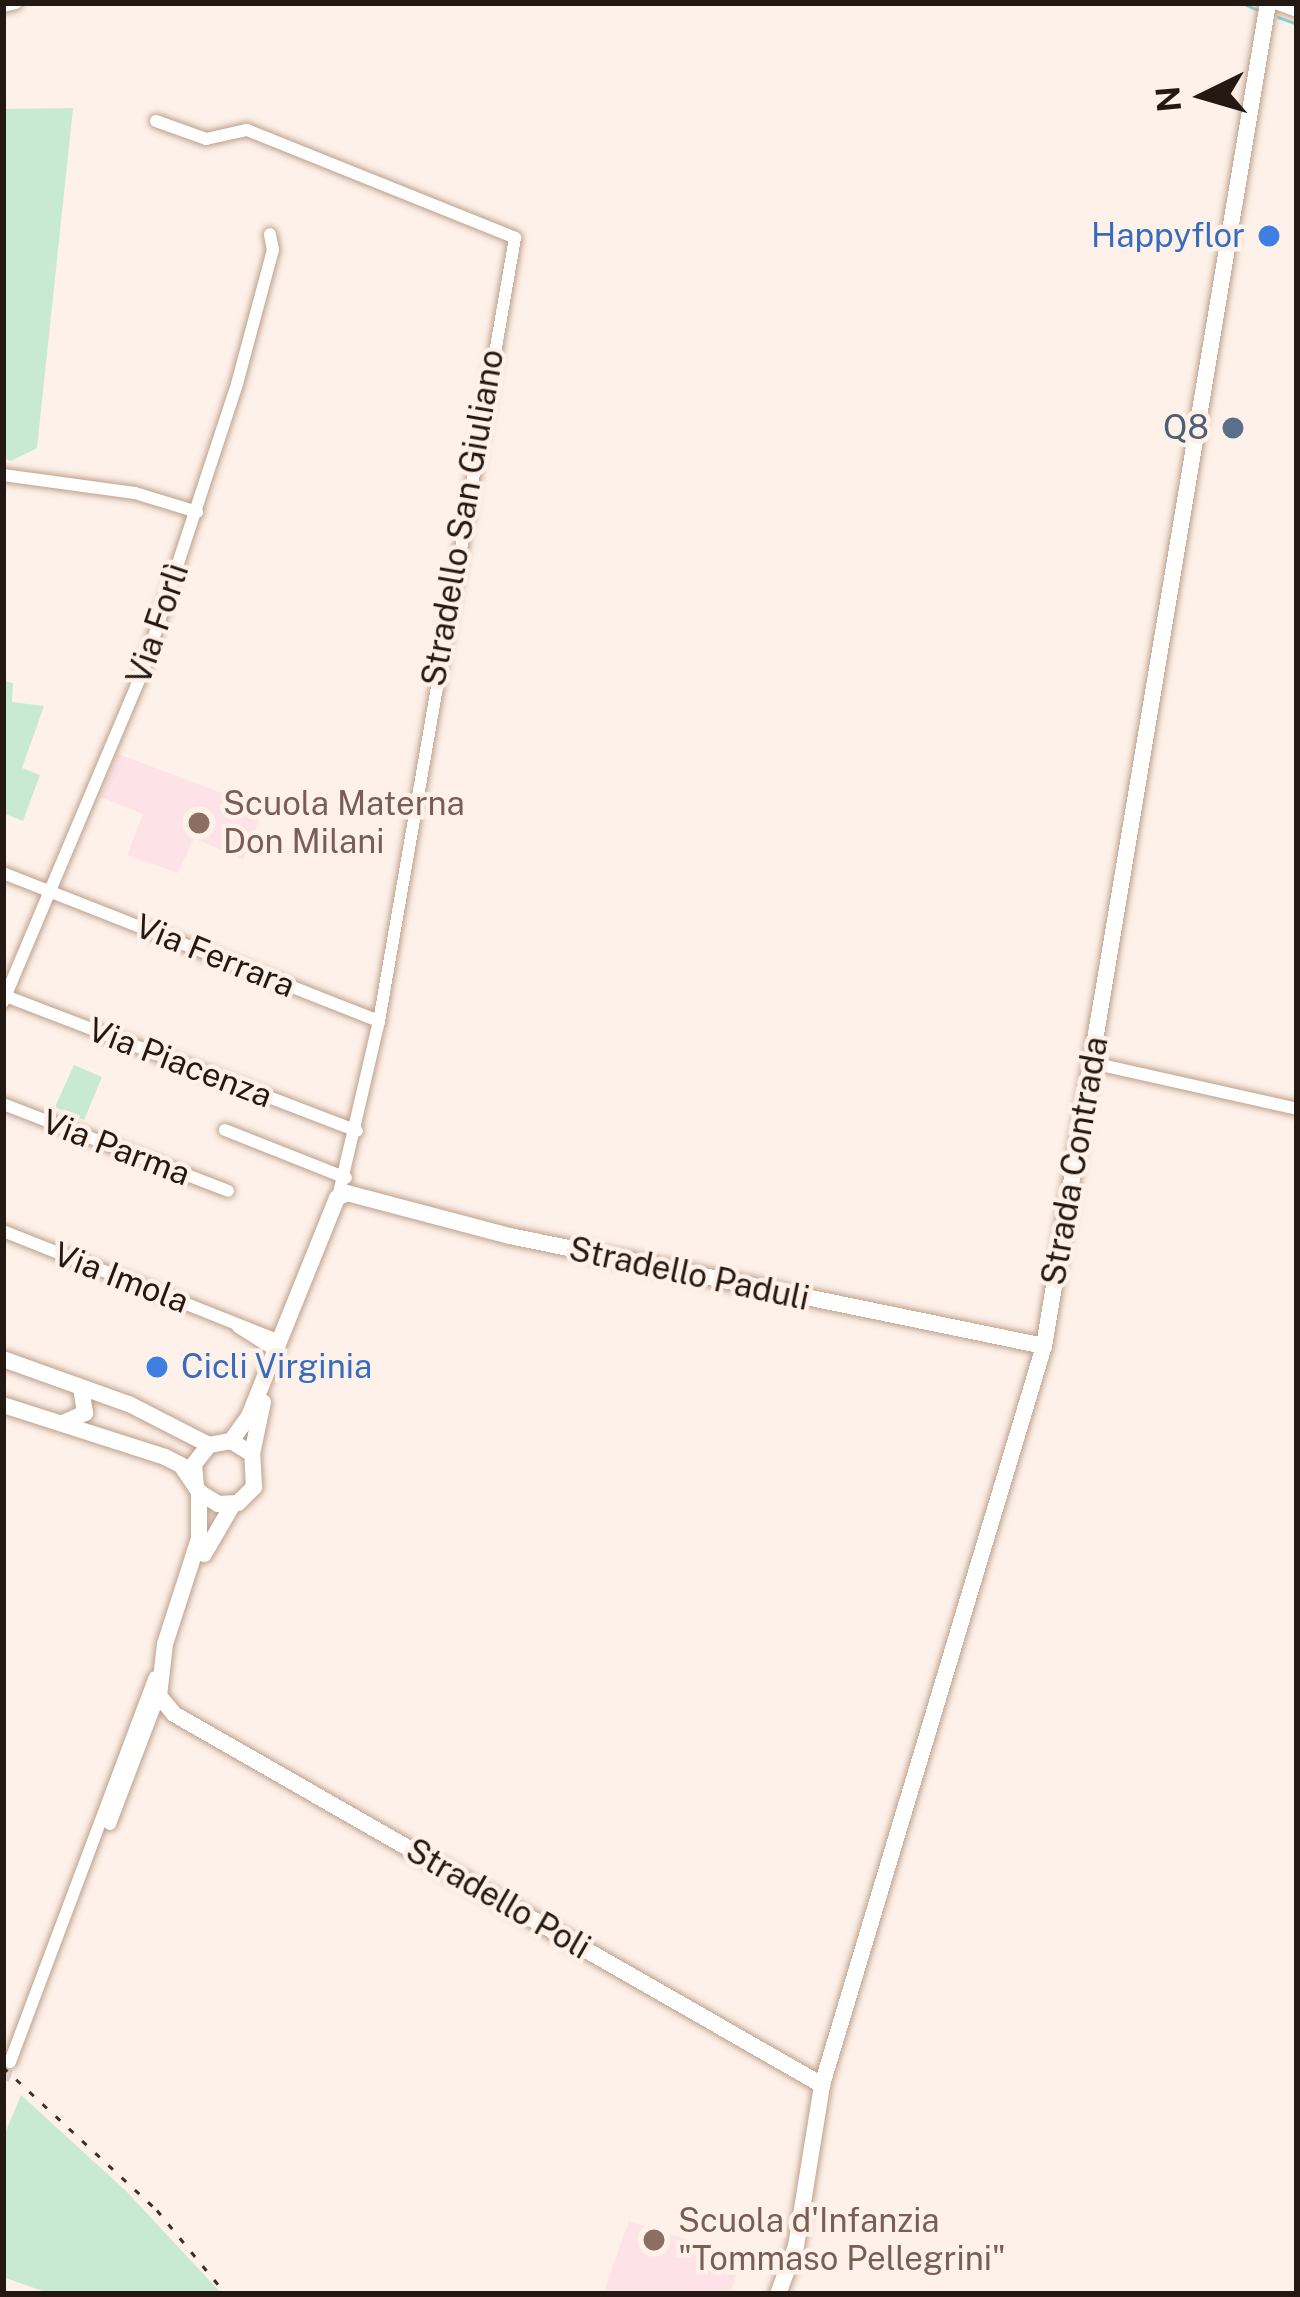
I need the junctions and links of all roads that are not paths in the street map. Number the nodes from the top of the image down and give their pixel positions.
1 (16, 3) edge
2 (1271, 3) edge
3 (3, 6) edge
4 (1297, 11) edge
5 (156, 121) dead end
6 (270, 233) dead end
7 (3, 475) edge
8 (197, 512) junction
9 (3, 873) edge
10 (52, 892) junction
11 (4, 997) edge
12 (379, 1021) junction
13 (1092, 1063) junction
14 (3, 1104) edge
15 (1297, 1109) edge
16 (225, 1130) dead end
17 (358, 1131) junction
18 (346, 1178) junction
19 (228, 1191) dead end
20 (337, 1198) junction
21 (3, 1231) edge
22 (1044, 1346) junction
23 (275, 1353) junction
24 (3, 1359) edge
25 (81, 1388) junction
26 (3, 1405) edge
27 (34, 1417) junction
28 (231, 1441) junction
29 (209, 1445) junction
30 (252, 1454) junction
31 (198, 1490) junction
32 (233, 1504) junction
33 (165, 1644) junction
34 (159, 1696) junction
35 (175, 1714) junction
36 (150, 1725) junction
37 (142, 1747) junction
38 (120, 1778) junction
39 (99, 1839) junction
40 (10, 2062) dead end
41 (822, 2085) junction
42 (778, 2294) edge

1 - 3 street
2 - 4 street
2 - 13 street, Strada Contrada
5 - 12 street, Stradello San Giuliano
6 - 8 street, Via Forlì
7 - 8 street
8 - 10 street, Via Forlì
9 - 10 street, Via Ferrara
10 - 11 street, Via Forlì
10 - 12 street, Via Ferrara
11 - 17 street, Via Piacenza
12 - 17 street, Stradello San Giuliano
13 - 15 street
13 - 22 street, Strada Contrada
14 - 19 street, Via Parma
16 - 18 street
17 - 18 street, Stradello San Giuliano
18 - 20 street, Stradello San Giuliano
20 - 22 street, Stradello Paduli
20 - 23 street, Stradello San Giuliano
21 - 23 street, Via Imola
22 - 41 street, Strada Contrada
23 - 28 street, Stradello San Giuliano
23 - 30 street, Stradello San Giuliano
24 - 25 street
25 - 27 street
25 - 29 street
26 - 27 street
27 - 31 street
28 - 29 street
28 - 30 street
29 - 31 street
30 - 32 street
31 - 32 street
31 - 33 street
32 - 34 street
33 - 34 street
33 - 38 street
34 - 35 street, Stradello Poli
34 - 36 street
35 - 36 street
35 - 41 street, Stradello Poli
36 - 37 street
37 - 38 street
37 - 39 street
38 - 39 street
39 - 40 street
41 - 42 street, Strada Contrada

